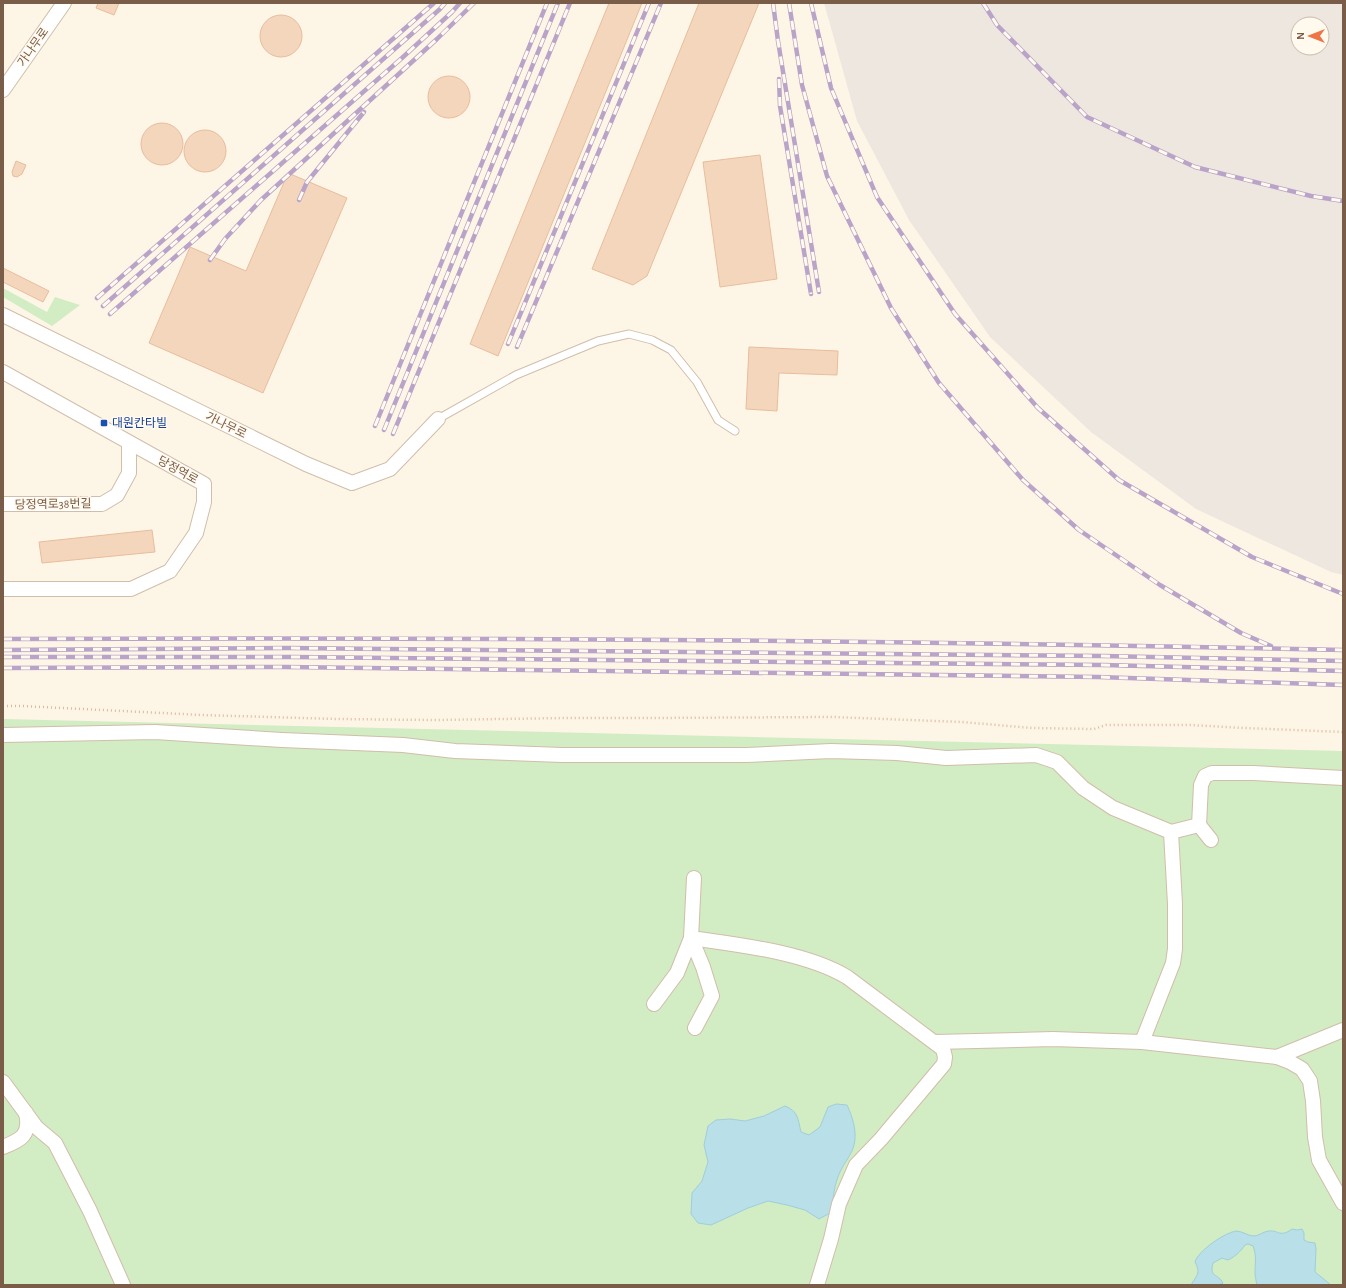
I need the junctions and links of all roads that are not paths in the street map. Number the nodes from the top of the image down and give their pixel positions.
1 (64, 3) edge
2 (3, 90) edge
3 (3, 315) edge
4 (3, 372) edge
5 (438, 419) joint
6 (735, 431) dead end
7 (129, 442) junction
8 (3, 504) edge
9 (3, 589) edge
10 (3, 735) edge
11 (1343, 778) edge
12 (1199, 825) junction
13 (1170, 832) junction
14 (1211, 840) dead end
15 (694, 878) dead end
16 (691, 938) junction
17 (654, 1004) dead end
18 (695, 1028) dead end
19 (1343, 1030) edge
20 (935, 1042) junction
21 (1142, 1042) junction
22 (1277, 1057) junction
23 (3, 1082) edge
24 (26, 1113) junction
25 (3, 1148) edge
26 (1343, 1203) edge
27 (123, 1285) edge
28 (817, 1285) edge

1 - 2 street, 가나무로
3 - 5 street, 가나무로
4 - 7 street, 당정역로
5 - 6 lane
7 - 8 street, 당정역로38번길
7 - 9 street, 당정역로
10 - 13 street
11 - 12 street
12 - 13 street
12 - 14 street
13 - 21 street
15 - 16 street
16 - 17 street
16 - 18 street
16 - 20 street
19 - 22 street
20 - 21 street
20 - 28 street
21 - 22 street
22 - 26 street
23 - 24 street
24 - 25 street
24 - 27 street

